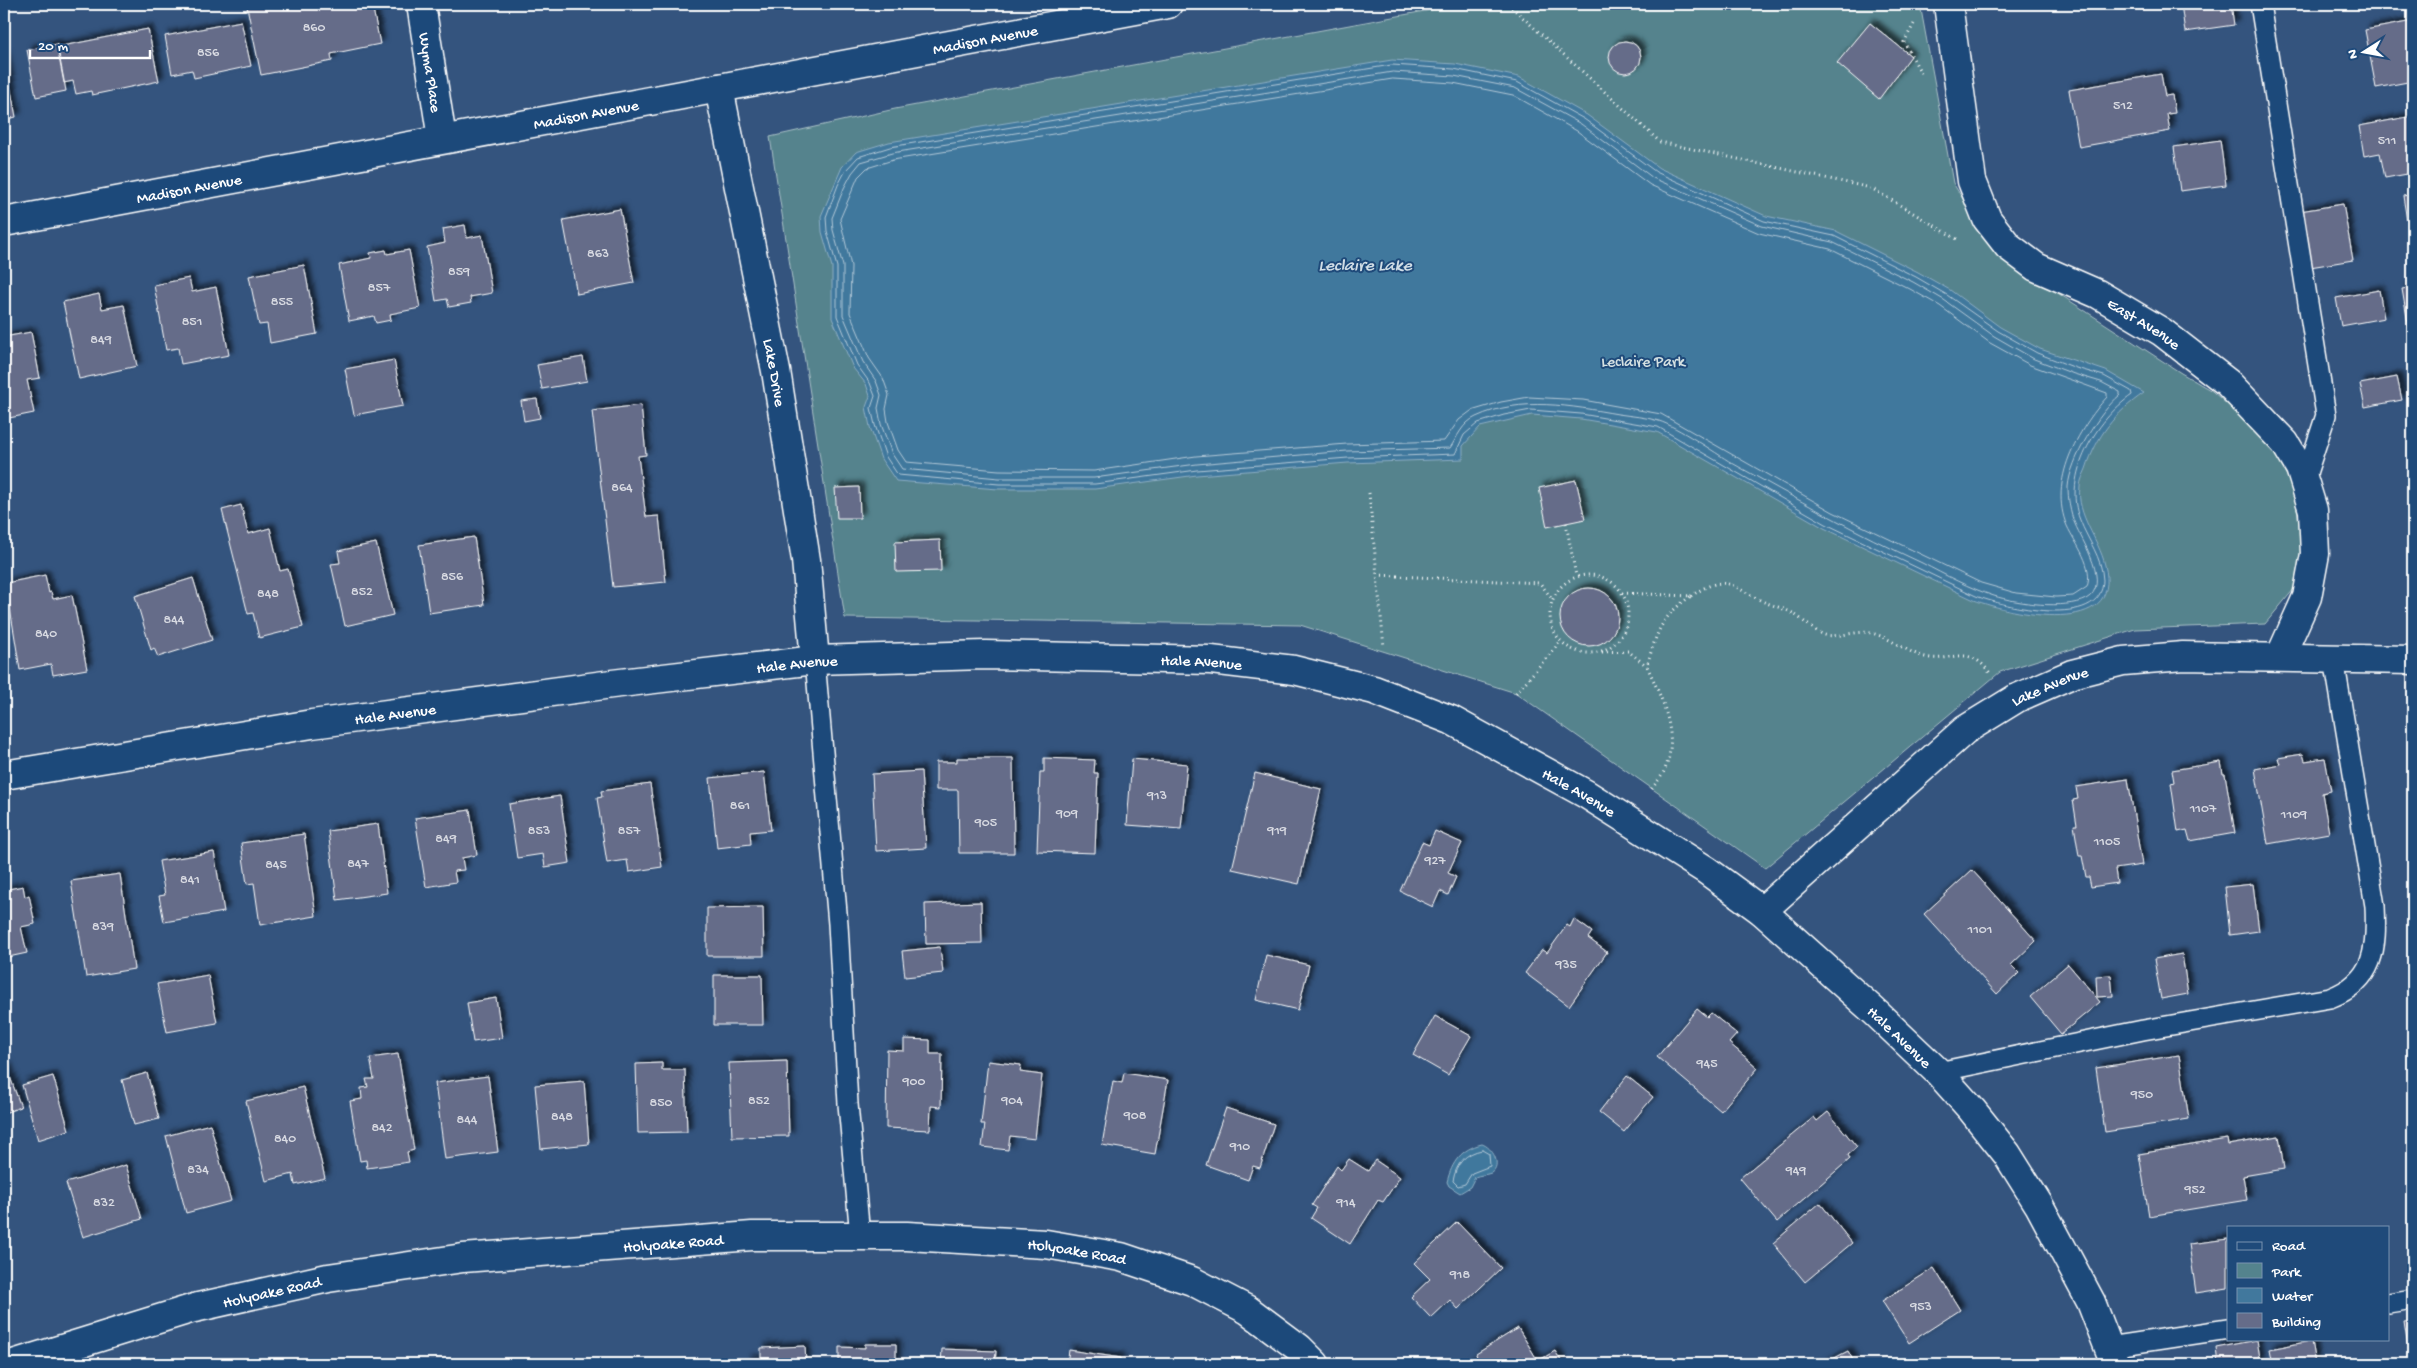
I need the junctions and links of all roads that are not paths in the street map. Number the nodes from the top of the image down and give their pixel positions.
1 (422, 4) edge
2 (1948, 4) edge
3 (2260, 4) edge
4 (1155, 5) edge
5 (719, 88) junction
6 (442, 140) junction
7 (4, 222) edge
8 (2304, 482) junction
9 (2280, 657) junction
10 (2334, 659) junction
11 (815, 660) junction
12 (2413, 660) edge
13 (4, 775) edge
14 (1762, 911) junction
15 (1938, 1072) junction
16 (860, 1236) junction
17 (2413, 1299) edge
18 (2390, 1303) edge
19 (2227, 1328) edge
20 (2112, 1356) edge
21 (13, 1364) edge
22 (1315, 1364) edge

1 - 6 street, Wyma Place
2 - 8 street, East Avenue
3 - 8 lane
4 - 5 street, Madison Avenue
5 - 6 street, Madison Avenue
5 - 11 street, Lake Drive
6 - 7 street, Madison Avenue
8 - 9 street, East Avenue
9 - 10 street, Lake Avenue
9 - 14 street, Lake Avenue
10 - 12 street, Lake Avenue
10 - 15 lane
11 - 13 street, Hale Avenue
11 - 14 street, Hale Avenue
11 - 16 lane
14 - 15 street, Hale Avenue
15 - 20 street, Hale Avenue
16 - 21 street, Holyoake Road
16 - 22 street, Holyoake Road
17 - 18 lane
19 - 20 lane

